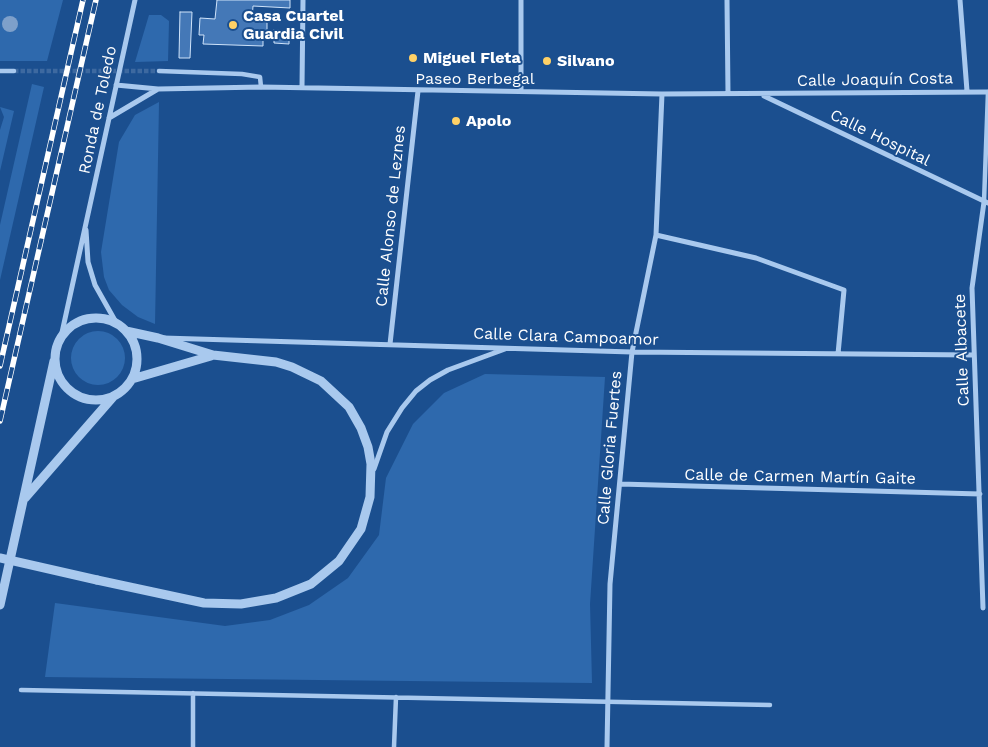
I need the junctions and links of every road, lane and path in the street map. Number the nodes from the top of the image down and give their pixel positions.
1 (135, 0) edge
2 (303, 0) edge
3 (521, 0) edge
4 (727, 0) edge
5 (960, 0) edge
6 (0, 71) edge
7 (14, 71) tunnel mouth
8 (159, 72) tunnel mouth
9 (116, 85) junction
10 (261, 87) junction
11 (302, 87) junction
12 (158, 89) junction
13 (418, 91) junction
14 (521, 91) junction
15 (966, 91) junction
16 (988, 92) edge
17 (662, 94) junction
18 (728, 94) junction
19 (761, 94) junction
20 (109, 118) junction
21 (986, 202) edge
22 (86, 225) junction
23 (656, 235) junction
24 (116, 324) junction
25 (126, 331) junction
26 (61, 338) junction
27 (158, 338) junction
28 (390, 344) junction
29 (510, 348) junction
30 (632, 352) junction
31 (838, 354) junction
32 (213, 355) junction
33 (974, 355) junction
34 (55, 358) junction
35 (132, 379) junction
36 (113, 397) junction
37 (372, 479) junction
38 (620, 484) junction
39 (980, 494) junction
40 (25, 498) junction
41 (0, 558) edge
42 (0, 605) edge
43 (983, 608) dead end
44 (21, 690) dead end
45 (193, 693) junction
46 (396, 697) junction
47 (608, 702) junction
48 (770, 705) dead end
49 (193, 747) edge
50 (394, 747) edge
51 (606, 747) edge

1 - 9 street, Ronda de Toledo
2 - 11 street
3 - 14 street
4 - 18 street
5 - 15 street
6 - 7 street
8 - 10 street
9 - 12 street, Paseo Berbegal
9 - 20 street, Ronda de Toledo
10 - 11 street, Paseo Berbegal
10 - 12 street, Paseo Berbegal
11 - 13 street, Paseo Berbegal
12 - 20 street, Paseo Berbegal
13 - 14 street, Paseo Berbegal
13 - 28 street, Calle Alonso de Leznes
14 - 17 street, Paseo Berbegal
15 - 16 street, Calle Joaquín Costa
15 - 19 street, Calle Joaquín Costa
16 - 21 street, Calle Albacete
17 - 18 street, Paseo Berbegal
17 - 23 street, Calle Gloria Fuertes
18 - 19 street, Paseo Berbegal
19 - 21 street, Calle Hospital
20 - 22 street, Ronda de Toledo
21 - 33 street, Calle Albacete
22 - 24 street, Ronda de Toledo
22 - 26 street, Ronda de Toledo
23 - 30 street, Calle Gloria Fuertes
23 - 31 street
24 - 25 street
24 - 26 street
25 - 27 street
25 - 35 street
26 - 34 street
27 - 28 street, Calle Clara Campoamor
27 - 32 street
28 - 29 street, Calle Clara Campoamor
29 - 30 street, Calle Clara Campoamor
29 - 37 street
30 - 31 street, Calle Clara Campoamor
30 - 38 street, Calle Gloria Fuertes
31 - 33 street, Calle Clara Campoamor
32 - 35 street
32 - 37 street
33 - 39 street, Calle Albacete
34 - 36 street
34 - 40 street
35 - 36 street
36 - 40 street
37 - 41 street, bridge
38 - 39 street, Calle de Carmen Martín Gaite
38 - 47 street, Calle Gloria Fuertes
39 - 43 street, Calle Albacete
40 - 42 street
44 - 45 street
45 - 46 street
45 - 49 street
46 - 47 street
46 - 50 street
47 - 48 street
47 - 51 street, Calle Gloria Fuertes

